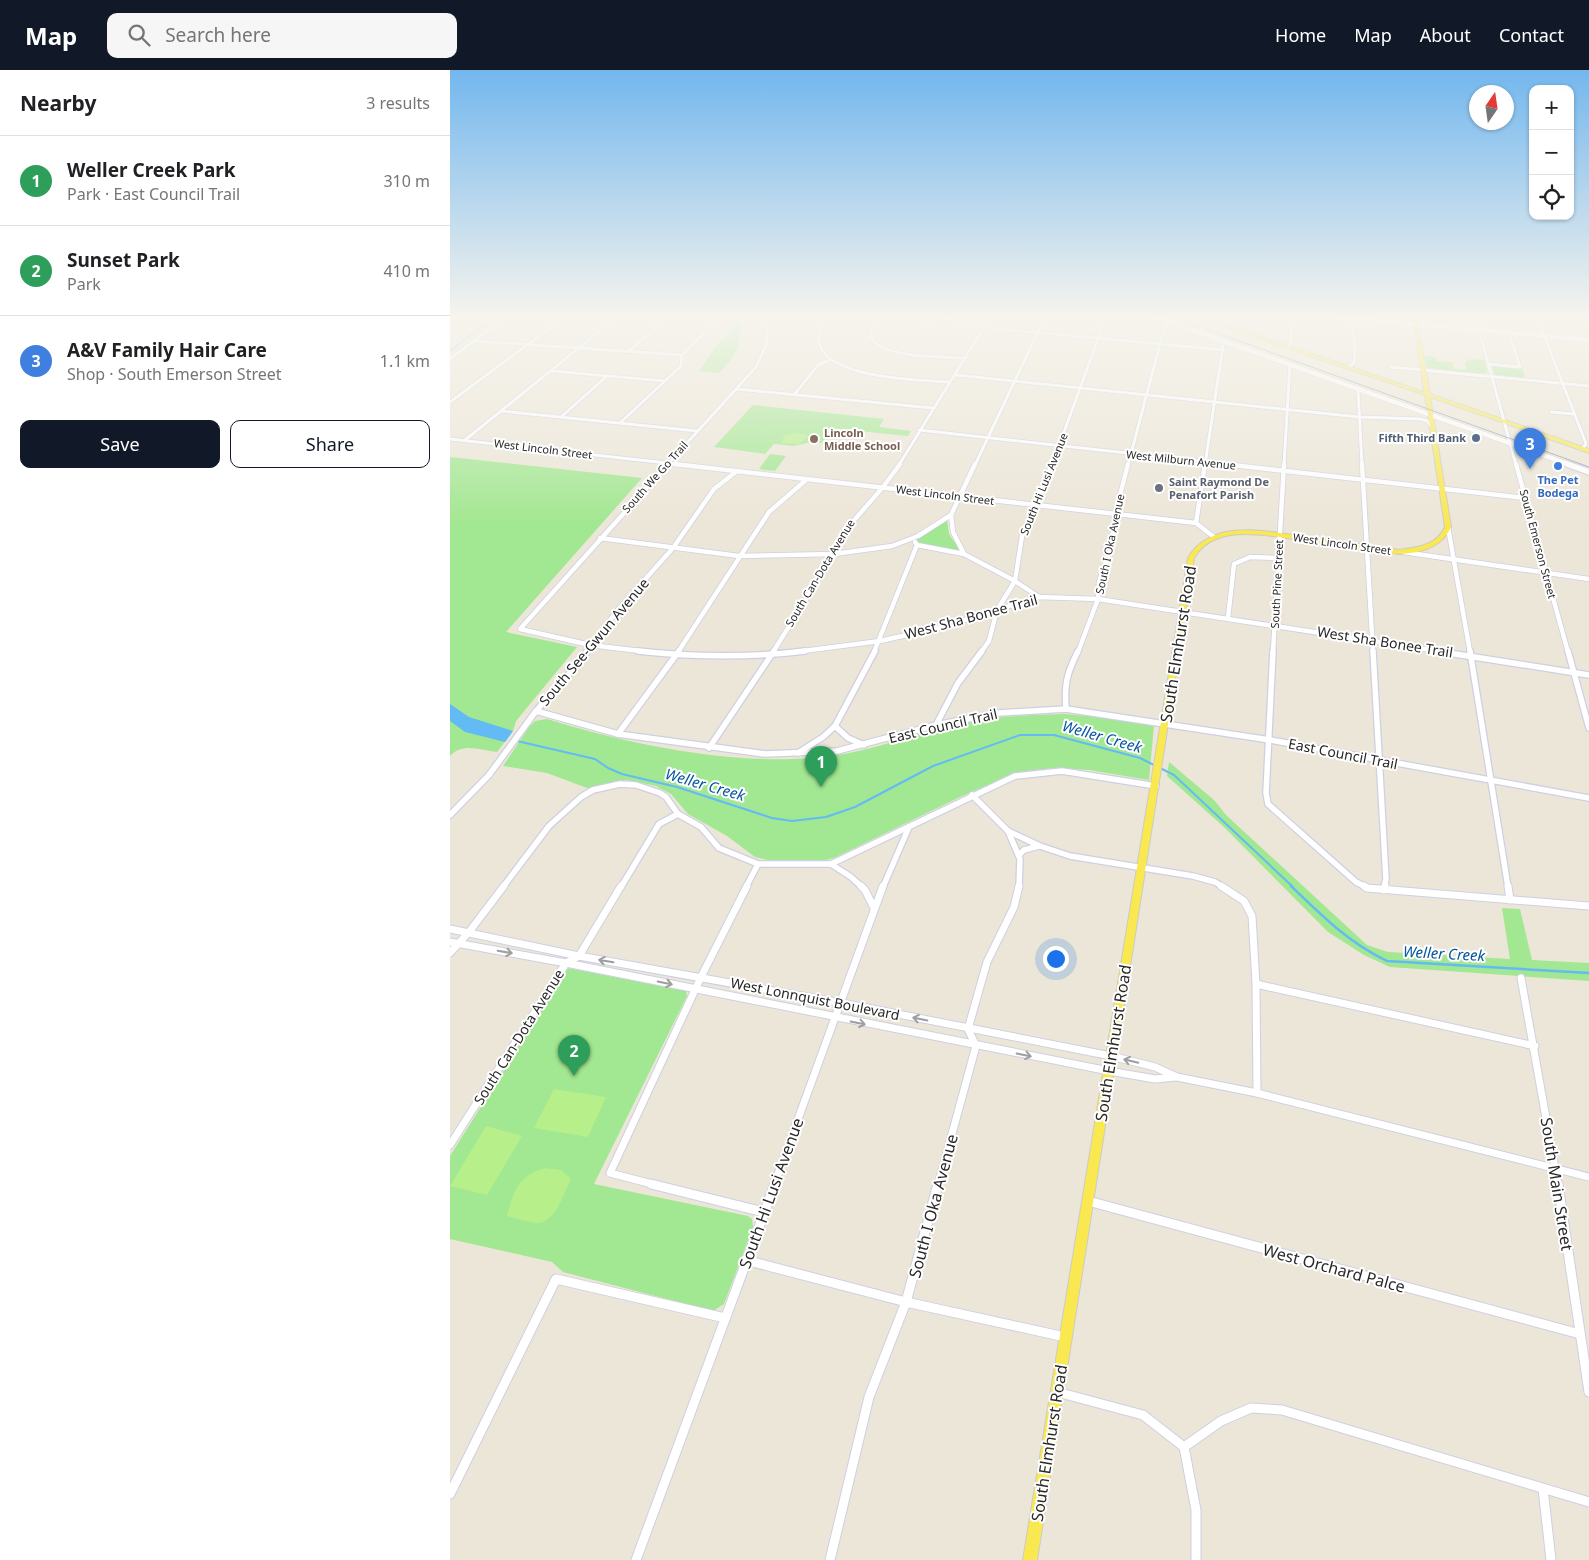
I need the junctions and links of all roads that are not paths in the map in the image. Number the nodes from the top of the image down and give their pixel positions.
1 (471, 387) edge
2 (532, 387) edge
3 (595, 387) edge
4 (659, 387) edge
5 (739, 387) edge
6 (801, 387) edge
7 (946, 387) edge
8 (1012, 387) edge
9 (1066, 387) edge
10 (1149, 387) edge
11 (1218, 387) edge
12 (1288, 387) edge
13 (1352, 387) edge
14 (1406, 387) edge
15 (1427, 387) edge
16 (1495, 387) edge
17 (1563, 387) edge
18 (1080, 388) junction
19 (737, 389) junction
20 (1359, 389) junction
21 (1147, 394) junction
22 (1428, 394) junction
23 (794, 395) junction
24 (1216, 401) junction
25 (450, 402) edge
26 (932, 408) junction
27 (1286, 408) junction
28 (501, 411) junction
29 (1551, 412) dead end
30 (1416, 414) junction
31 (1574, 414) junction
32 (1430, 415) junction
33 (1359, 416) junction
34 (561, 417) junction
35 (1504, 421) junction
36 (620, 423) junction
37 (1432, 428) junction
38 (919, 430) junction
39 (697, 431) junction
40 (988, 438) junction
41 (450, 439) edge
42 (465, 440) junction
43 (1510, 443) junction
44 (1060, 446) junction
45 (1582, 448) junction
46 (1589, 451) edge
47 (1132, 454) junction
48 (1206, 462) junction
49 (667, 463) junction
50 (738, 471) junction
51 (1284, 471) junction
52 (1589, 471) edge
53 (806, 480) junction
54 (1362, 480) junction
55 (882, 488) junction
56 (1443, 488) junction
57 (959, 496) junction
58 (1525, 498) junction
59 (1036, 505) junction
60 (1115, 514) junction
61 (951, 515) junction
62 (1196, 523) junction
63 (1448, 527) junction
64 (1280, 535) junction
65 (1214, 537) junction
66 (600, 538) junction
67 (912, 538) junction
68 (917, 545) junction
69 (1366, 547) junction
70 (673, 548) junction
71 (1399, 552) junction
72 (834, 554) junction
73 (964, 554) junction
74 (739, 556) junction
75 (1278, 558) junction
76 (1455, 560) junction
77 (1546, 573) junction
78 (1589, 579) edge
79 (1015, 581) junction
80 (1040, 597) junction
81 (1098, 599) junction
82 (997, 610) junction
83 (1184, 612) junction
84 (1228, 618) junction
85 (1274, 625) junction
86 (520, 629) joint
87 (1371, 640) junction
88 (880, 641) junction
89 (590, 645) junction
90 (676, 655) junction
91 (771, 655) junction
92 (1470, 656) junction
93 (1574, 672) junction
94 (1589, 675) edge
95 (1066, 710) junction
96 (536, 711) junction
97 (1166, 724) junction
98 (936, 725) junction
99 (835, 726) junction
100 (1589, 728) edge
101 (618, 734) junction
102 (1270, 740) junction
103 (864, 745) junction
104 (709, 748) junction
105 (796, 754) junction
106 (1379, 760) junction
107 (1492, 780) junction
108 (1156, 782) junction
109 (972, 795) junction
110 (1589, 798) edge
111 (678, 814) junction
112 (450, 815) edge
113 (909, 827) junction
114 (1008, 831) junction
115 (1040, 846) junction
116 (1018, 855) junction
117 (758, 864) junction
118 (831, 864) junction
119 (1142, 868) junction
120 (1384, 890) junction
121 (1510, 900) junction
122 (1589, 906) edge
123 (874, 908) junction
124 (450, 929) edge
125 (469, 932) junction
126 (454, 942) edge
127 (450, 953) edge
128 (579, 956) junction
129 (566, 962) junction
130 (701, 977) junction
131 (1521, 978) dead end
132 (1256, 984) junction
133 (696, 989) junction
134 (842, 1003) junction
135 (836, 1018) junction
136 (968, 1028) junction
137 (976, 1046) junction
138 (1535, 1046) junction
139 (1111, 1056) junction
140 (1109, 1071) junction
141 (1177, 1077) junction
142 (1257, 1093) junction
143 (450, 1145) edge
144 (1556, 1169) junction
145 (1589, 1177) edge
146 (1088, 1201) junction
147 (763, 1212) junction
148 (745, 1260) junction
149 (906, 1302) junction
150 (725, 1318) junction
151 (1580, 1334) junction
152 (1065, 1337) junction
153 (1056, 1392) junction
154 (1589, 1392) edge
155 (1184, 1447) junction
156 (1543, 1489) junction
157 (450, 1494) edge
158 (1589, 1502) edge
159 (636, 1560) edge
160 (830, 1560) edge
161 (1030, 1560) edge
162 (1196, 1560) edge
163 (1551, 1560) edge

1 - 25 street
2 - 28 street
3 - 34 street
4 - 36 street
5 - 19 street, South We Go Trail
6 - 23 street
7 - 26 street, South Can-Dota Avenue
8 - 40 street
9 - 18 street
10 - 21 street, South I Oka Avenue
11 - 24 street
12 - 27 street, South Pine Street
13 - 20 street
14 - 22 main road
15 - 22 main road
16 - 35 street, South Emerson Street
17 - 31 street
18 - 21 street
18 - 44 street, South Hi Lusi Avenue
19 - 23 street
19 - 39 street, South We Go Trail
20 - 30 street
20 - 32 street
20 - 33 street
21 - 24 street
21 - 47 street, South I Oka Avenue
22 - 32 main road
22 - 35 main road
23 - 26 street
24 - 27 street
24 - 48 street
26 - 38 street, South Can-Dota Avenue
27 - 33 street
27 - 51 street, South Pine Street
28 - 34 street
28 - 42 street
29 - 31 street
30 - 32 street
30 - 33 street
31 - 45 street
32 - 37 main road
32 - 43 street
33 - 37 street
33 - 54 street
34 - 36 street
35 - 43 street, South Emerson Street
35 - 45 main road
36 - 39 street
37 - 56 main road
38 - 40 street, West Milburn Avenue
38 - 55 street, South Can-Dota Avenue
39 - 49 street, South We Go Trail
40 - 44 street, West Milburn Avenue
40 - 57 street
41 - 42 street, West Lincoln Street
42 - 49 street, West Lincoln Street
43 - 52 street
43 - 58 street, South Emerson Street
44 - 47 street, West Milburn Avenue
44 - 59 street, South Hi Lusi Avenue
45 - 46 main road
47 - 48 street, West Milburn Avenue
47 - 60 street, South I Oka Avenue
48 - 51 street, West Milburn Avenue
48 - 62 street
49 - 50 street, West Lincoln Street
49 - 66 street, South We Go Trail
50 - 53 street, West Lincoln Street
50 - 70 street, South See-Gwun Avenue
51 - 54 street, West Milburn Avenue
51 - 64 street, South Pine Street
53 - 55 street, West Lincoln Street
53 - 74 street
54 - 56 street, West Milburn Avenue
54 - 69 street
55 - 57 street, West Lincoln Street
55 - 72 street, South Can-Dota Avenue
56 - 58 street, West Milburn Avenue
56 - 63 main road
57 - 59 street, West Lincoln Street
57 - 61 street
58 - 77 street, South Emerson Street
59 - 60 street, West Lincoln Street
59 - 79 street, South Hi Lusi Avenue
60 - 62 street, West Lincoln Street
60 - 81 street, South I Oka Avenue
61 - 67 street
61 - 73 street
62 - 65 street
63 - 71 main road, West Lincoln Street
63 - 76 street
64 - 65 main road, West Lincoln Street
64 - 69 main road, West Lincoln Street
64 - 75 street, South Pine Street
65 - 83 main road, South Elmhurst Road
66 - 70 street
66 - 86 street, South We Go Trail
67 - 68 street
67 - 72 street
68 - 73 street
68 - 88 street
69 - 71 main road, West Lincoln Street
69 - 87 street
70 - 74 street
70 - 89 street, South See-Gwun Avenue
71 - 76 street
72 - 74 street
72 - 91 street, South Can-Dota Avenue
73 - 79 street
74 - 90 street
75 - 84 street
75 - 85 street, South Pine Street
76 - 77 street
76 - 92 street
77 - 78 street
77 - 93 street, South Emerson Street
79 - 80 street
79 - 82 street, South Hi Lusi Avenue
80 - 81 street, West Sha Bonee Trail
80 - 82 street, West Sha Bonee Trail
81 - 83 street, West Sha Bonee Trail
81 - 95 street, South I Oka Avenue
82 - 88 street, West Sha Bonee Trail
82 - 98 street, South Hi Lusi Avenue
83 - 84 street, West Sha Bonee Trail
83 - 97 main road, South Elmhurst Road
84 - 85 street, West Sha Bonee Trail
85 - 87 street, West Sha Bonee Trail
85 - 102 street, South Pine Street
86 - 89 street, West Sha Bonee Trail
87 - 92 street, West Sha Bonee Trail
87 - 106 street
88 - 91 street, West Sha Bonee Trail
88 - 99 street
89 - 90 street, West Sha Bonee Trail
89 - 96 street, South See-Gwun Avenue
90 - 91 street, West Sha Bonee Trail
90 - 101 street
91 - 104 street, South Can-Dota Avenue
92 - 93 street, West Sha Bonee Trail
92 - 107 street
93 - 94 street, West Sha Bonee Trail
93 - 100 street, South Emerson Street
95 - 97 street, East Council Trail
95 - 98 street, East Council Trail
96 - 101 street, East Council Trail
96 - 112 street, South See-Gwun Avenue
97 - 102 street, East Council Trail
97 - 108 main road, South Elmhurst Road
98 - 103 street, East Council Trail
99 - 103 street
99 - 105 street
101 - 104 street, East Council Trail
102 - 106 street, East Council Trail
102 - 120 street, South Pine Street
103 - 105 street, East Council Trail
104 - 105 street, East Council Trail
106 - 107 street, East Council Trail
106 - 120 street
107 - 110 street, East Council Trail
107 - 121 street
108 - 109 street
108 - 119 main road, South Elmhurst Road
109 - 113 street
109 - 114 street
111 - 117 street
111 - 125 street
111 - 128 street
113 - 118 street
113 - 123 street, South Hi Lusi Avenue
114 - 115 street
114 - 116 street
115 - 116 street
115 - 119 street
116 - 136 street
117 - 118 street
117 - 130 street
118 - 123 street
119 - 132 street
119 - 139 main road, South Elmhurst Road
120 - 121 street
121 - 122 street
123 - 134 street, South Hi Lusi Avenue
124 - 125 street, West Lonnquist Boulevard
125 - 126 street
125 - 128 street, West Lonnquist Boulevard
126 - 127 street
126 -> 129 street, West Lonnquist Boulevard
128 - 129 street, South Can-Dota Avenue
130 -> 128 street, West Lonnquist Boulevard
129 -> 133 street, West Lonnquist Boulevard
129 - 143 street, South Can-Dota Avenue
130 - 133 street
130 - 134 street, West Lonnquist Boulevard
131 - 138 street, South Main Street
132 - 138 street
132 - 142 street
133 - 135 street, West Lonnquist Boulevard
133 - 147 street
134 - 135 street, South Hi Lusi Avenue
136 -> 134 street, West Lonnquist Boulevard
135 -> 137 street, West Lonnquist Boulevard
135 - 147 street, South Hi Lusi Avenue
136 - 137 street
136 - 139 street, West Lonnquist Boulevard
137 -> 140 street, West Lonnquist Boulevard
137 - 149 street, South I Oka Avenue
138 - 144 street, South Main Street
139 - 140 main road, South Elmhurst Road
141 -> 139 street, West Lonnquist Boulevard
140 - 141 street, West Lonnquist Boulevard
140 - 146 main road, South Elmhurst Road
141 - 142 street, West Lonnquist Boulevard
142 - 144 street, West Lonnquist Boulevard
144 - 145 street, West Lonnquist Boulevard
144 - 151 street, South Main Street
146 - 151 street, West Orchard Palce
146 - 152 main road, South Elmhurst Road
147 - 148 street, South Hi Lusi Avenue
148 - 149 street
148 - 150 street, South Hi Lusi Avenue
149 - 152 street
149 - 160 street, South I Oka Avenue
150 - 157 street
150 - 159 street, South Hi Lusi Avenue
151 - 154 street, South Main Street
152 - 153 main road, South Elmhurst Road
153 - 155 street
153 - 161 main road, South Elmhurst Road
155 - 156 street
155 - 162 street
156 - 158 street
156 - 163 street

